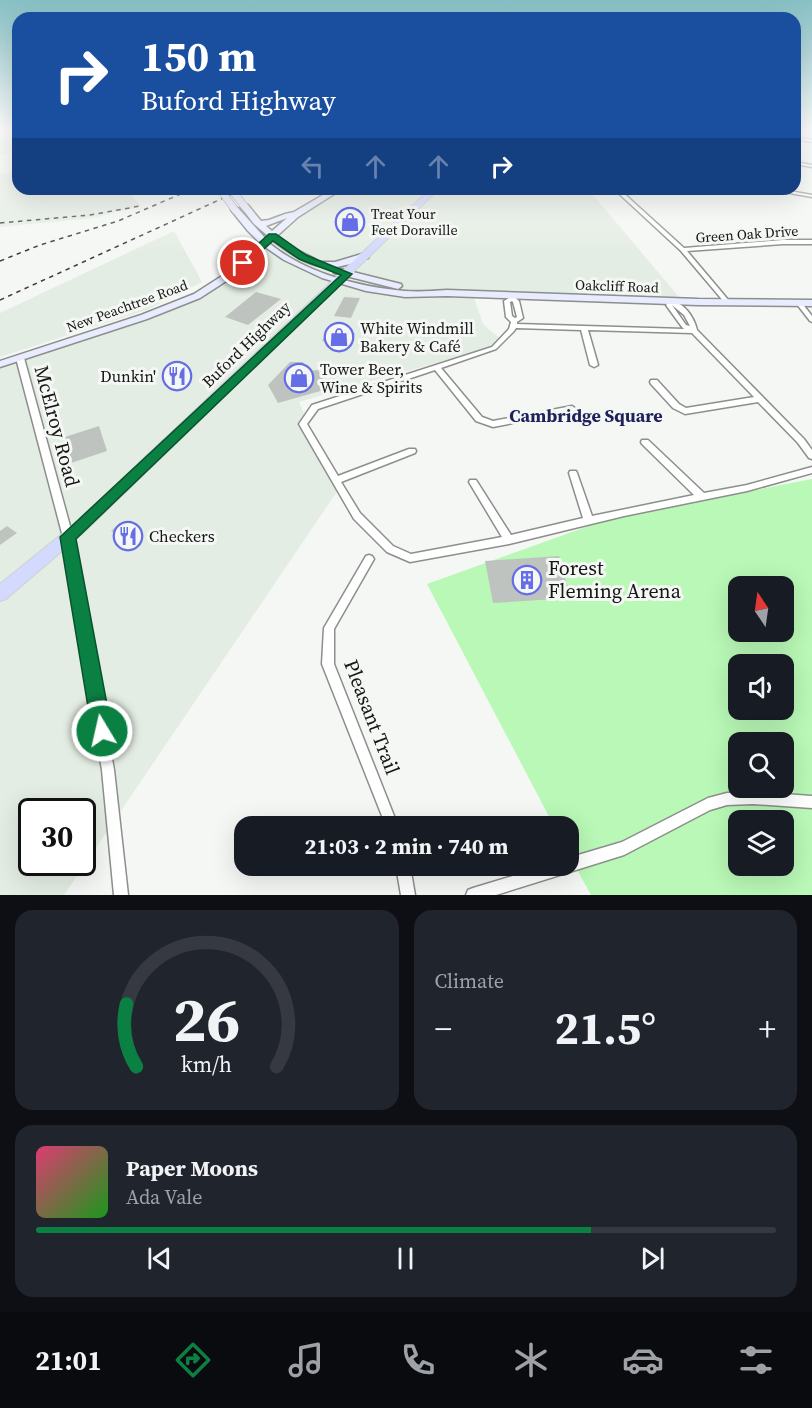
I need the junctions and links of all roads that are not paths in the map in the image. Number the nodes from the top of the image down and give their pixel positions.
1 (224, 195) edge
2 (236, 195) edge
3 (328, 195) edge
4 (429, 195) edge
5 (623, 195) edge
6 (299, 213) junction
7 (257, 222) junction
8 (272, 236) junction
9 (812, 242) edge
10 (265, 243) junction
11 (683, 250) junction
12 (365, 256) junction
13 (291, 261) junction
14 (243, 263) junction
15 (317, 264) junction
16 (344, 277) junction
17 (511, 298) junction
18 (672, 302) junction
19 (727, 302) junction
20 (799, 303) junction
21 (812, 303) edge
22 (812, 320) edge
23 (514, 323) junction
24 (584, 328) junction
25 (694, 331) junction
26 (20, 358) junction
27 (0, 364) edge
28 (594, 364) dead end
29 (437, 368) junction
30 (654, 382) dead end
31 (760, 399) junction
32 (573, 409) dead end
33 (645, 442) dead end
34 (412, 452) dead end
35 (812, 456) edge
36 (812, 470) edge
37 (573, 473) dead end
38 (337, 480) junction
39 (473, 482) dead end
40 (702, 496) junction
41 (589, 521) junction
42 (68, 537) junction
43 (509, 540) junction
44 (369, 558) dead end
45 (0, 594) edge
46 (812, 802) edge
47 (388, 816) edge
48 (579, 862) edge
49 (405, 876) edge
50 (533, 876) edge
51 (121, 895) edge
52 (408, 895) edge
53 (473, 895) edge

1 - 10 main road, Oakcliff Road, bridge
2 - 7 main road, Oakcliff Road, bridge
3 - 6 main road, New Peachtree Road
4 - 12 main road, Buford Highway
5 - 11 street
6 - 7 main road
6 - 8 main road, New Peachtree Road
7 - 8 main road, Oakcliff Road
8 - 10 main road, New Peachtree Road
8 - 15 main road, Oakcliff Road
9 - 11 street, Green Oak Drive
10 - 13 main road, Oakcliff Road
10 - 14 main road, New Peachtree Road
11 - 19 street
12 - 15 main road
12 - 16 main road, Buford Highway
13 - 14 main road
13 - 16 main road, Oakcliff Road
14 - 26 main road, New Peachtree Road
15 - 16 main road, Oakcliff Road
16 - 17 main road, Oakcliff Road
16 - 42 main road, Buford Highway
17 - 18 main road, Oakcliff Road
17 - 23 street
18 - 19 main road, Oakcliff Road
18 - 25 street
19 - 20 main road, Oakcliff Road
20 - 21 main road, Oakcliff Road
20 - 22 street
23 - 24 street
23 - 29 street
24 - 25 street
24 - 28 street
25 - 31 street
26 - 27 main road, New Peachtree Road
26 - 42 street, McElroy Road
29 - 32 street
29 - 38 street
30 - 31 street
31 - 35 street
33 - 40 street
34 - 38 street
36 - 40 street
37 - 41 street
38 - 43 street
39 - 43 street
40 - 41 street
41 - 43 street
42 - 45 main road, Buford Highway
42 - 51 street, McElroy Road
44 - 47 street, Pleasant Trail
46 - 48 street
49 - 52 street
50 - 53 street

